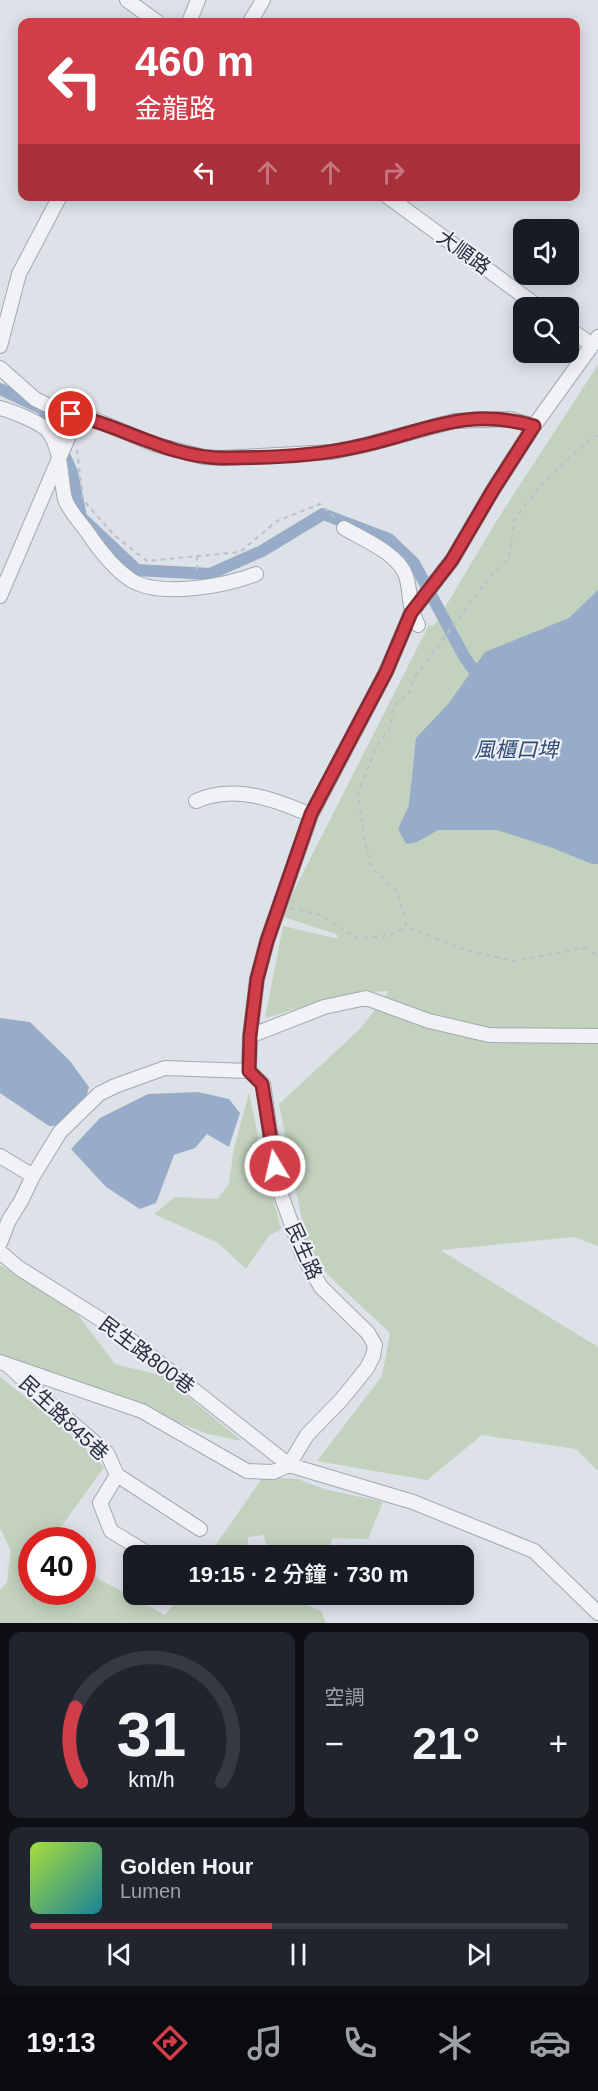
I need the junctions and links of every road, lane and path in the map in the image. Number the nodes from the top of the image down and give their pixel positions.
1 (127, 0) edge
2 (198, 0) edge
3 (263, 0) edge
4 (151, 18) edge
5 (191, 18) edge
6 (252, 18) edge
7 (57, 201) edge
8 (394, 201) edge
9 (525, 297) edge
10 (579, 333) edge
11 (595, 341) edge
12 (0, 346) edge
13 (0, 368) edge
14 (20, 387) junction
15 (7, 410) edge
16 (72, 420) junction
17 (534, 426) junction
18 (598, 436) edge
19 (60, 457) junction
20 (344, 528) joint
21 (197, 556) junction
22 (256, 574) dead end
23 (197, 588) junction
24 (0, 596) edge
25 (415, 619) junction
26 (196, 801) dead end
27 (311, 814) junction
28 (279, 906) junction
29 (407, 927) junction
30 (598, 955) edge
31 (250, 1036) junction
32 (598, 1036) edge
33 (249, 1071) junction
34 (0, 1156) edge
35 (33, 1176) junction
36 (4, 1217) edge
37 (0, 1243) edge
38 (0, 1252) edge
39 (3, 1362) edge
40 (288, 1465) junction
41 (117, 1475) junction
42 (200, 1529) dead end
43 (134, 1545) edge
44 (598, 1613) edge

1 - 4 street
2 - 5 street
3 - 6 street
7 - 12 street
8 - 9 street, 大順路
10 - 11 street
11 - 17 street
13 - 14 street
14 - 15 street
14 - 16 street
15 - 19 street
16 - 17 street
16 - 19 street
16 - 21 path
17 - 25 street
18 - 29 path
19 - 23 street
19 - 24 street
20 - 21 path
20 - 25 street
21 - 23 path
22 - 23 street
25 - 27 street
26 - 27 street
27 - 28 street
28 - 29 path
28 - 31 street
29 - 30 path
31 - 32 street
31 - 33 street
33 - 35 street
33 - 40 street, 民生路
34 - 35 street
35 - 36 street
36 - 37 street
38 - 40 street, 民生路800巷
39 - 40 street
39 - 41 street, 民生路845巷
40 - 44 street
41 - 42 street
41 - 43 street, 民生路845巷

